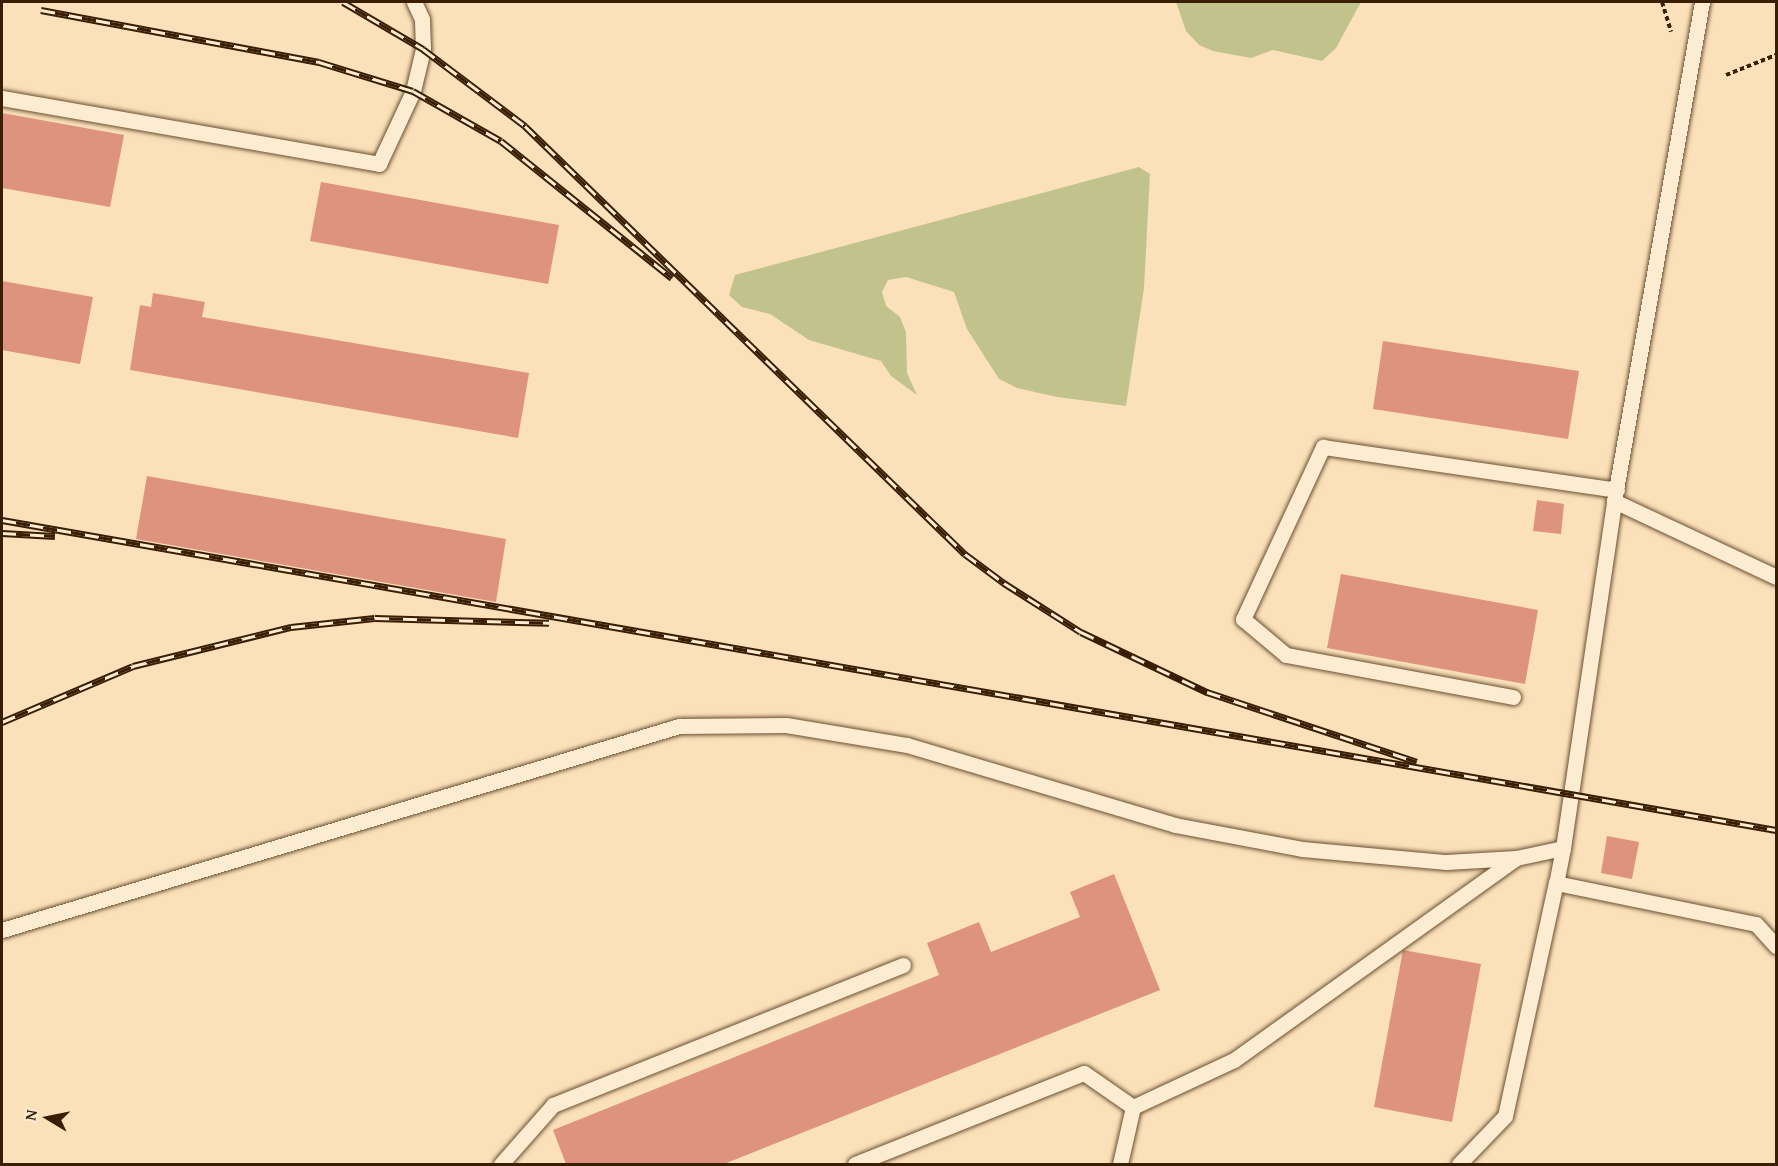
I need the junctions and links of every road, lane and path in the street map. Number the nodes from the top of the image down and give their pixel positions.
1 (414, 2) edge
2 (1662, 2) edge
3 (1702, 2) edge
4 (1673, 36) dead end
5 (1776, 55) edge
6 (1726, 75) dead end
7 (2, 98) edge
8 (1616, 496) junction
9 (1776, 577) edge
10 (1513, 697) dead end
11 (1563, 848) junction
12 (1516, 858) junction
13 (1556, 883) junction
14 (2, 930) edge
15 (1776, 946) edge
16 (903, 965) dead end
17 (1133, 1107) junction
18 (501, 1164) edge
19 (855, 1164) edge
20 (1120, 1164) edge
21 (1459, 1164) edge

1 - 7 lane
2 - 4 path
3 - 8 lane
5 - 6 path
8 - 9 lane
8 - 10 lane
8 - 11 lane
11 - 12 lane
11 - 13 lane
12 - 14 lane
12 - 17 lane
13 - 15 lane
13 - 21 lane
16 - 18 lane
17 - 19 lane
17 - 20 lane

